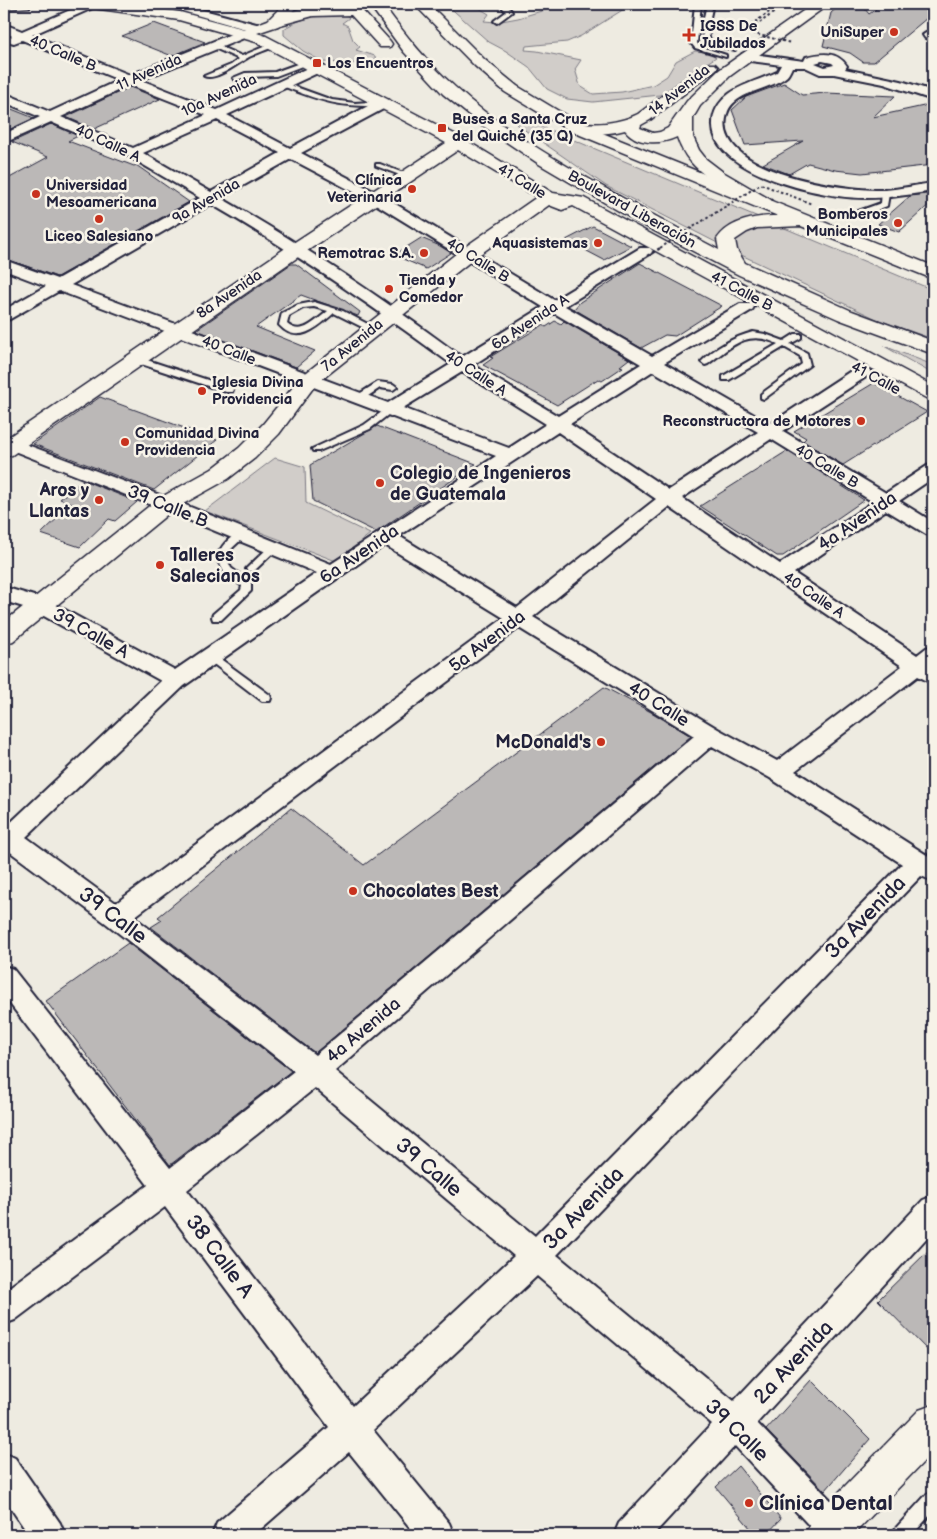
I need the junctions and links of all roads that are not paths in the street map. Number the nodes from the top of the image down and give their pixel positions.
1 (25, 4) edge
2 (93, 4) edge
3 (168, 4) edge
4 (292, 4) edge
5 (376, 4) edge
6 (421, 4) edge
7 (503, 4) edge
8 (698, 4) edge
9 (710, 4) edge
10 (798, 4) edge
11 (822, 4) edge
12 (4, 5) edge
13 (497, 21) dead end
14 (273, 23) junction
15 (4, 28) edge
16 (251, 31) junction
17 (22, 36) junction
18 (4, 44) edge
19 (212, 45) junction
20 (273, 45) junction
21 (735, 54) junction
22 (242, 58) junction
23 (788, 63) junction
24 (313, 65) junction
25 (207, 76) dead end
26 (880, 76) junction
27 (918, 76) dead end
28 (236, 78) dead end
29 (130, 80) junction
30 (282, 84) junction
31 (933, 96) edge
32 (4, 97) edge
33 (384, 103) junction
34 (216, 114) junction
35 (50, 117) junction
36 (482, 117) junction
37 (685, 118) junction
38 (632, 124) junction
39 (574, 127) junction
40 (4, 138) edge
41 (458, 143) junction
42 (289, 152) junction
43 (133, 153) junction
44 (378, 165) dead end
45 (407, 176) junction
46 (933, 187) edge
47 (885, 194) junction
48 (374, 197) junction
49 (549, 197) junction
50 (213, 198) junction
51 (766, 205) junction
52 (859, 214) dead end
53 (810, 223) junction
54 (294, 251) junction
55 (469, 253) junction
56 (646, 254) junction
57 (892, 256) junction
58 (4, 265) edge
59 (737, 265) junction
60 (933, 267) edge
61 (933, 273) edge
62 (58, 285) junction
63 (553, 306) junction
64 (746, 307) junction
65 (332, 311) junction
66 (392, 313) junction
67 (844, 315) junction
68 (4, 316) edge
69 (373, 329) junction
70 (176, 330) junction
71 (791, 340) junction
72 (933, 348) edge
73 (135, 359) junction
74 (933, 360) edge
75 (705, 362) dead end
76 (652, 363) junction
77 (462, 365) junction
78 (863, 371) junction
79 (726, 378) dead end
80 (309, 380) junction
81 (393, 387) dead end
82 (229, 390) dead end
83 (933, 394) edge
84 (764, 396) dead end
85 (359, 398) junction
86 (933, 408) edge
87 (390, 409) junction
88 (558, 424) junction
89 (771, 432) junction
90 (6, 445) edge
91 (316, 449) dead end
92 (511, 455) junction
93 (933, 470) edge
94 (669, 498) junction
95 (886, 502) junction
96 (166, 504) junction
97 (933, 530) edge
98 (241, 535) junction
99 (385, 536) junction
100 (273, 548) junction
101 (251, 569) dead end
102 (332, 572) junction
103 (781, 572) junction
104 (4, 594) edge
105 (40, 605) junction
106 (217, 617) dead end
107 (519, 617) junction
108 (4, 636) edge
109 (211, 656) junction
110 (928, 665) edge
111 (176, 680) junction
112 (266, 698) dead end
113 (710, 735) junction
114 (778, 772) junction
115 (6, 838) edge
116 (926, 867) edge
117 (116, 917) junction
118 (4, 977) edge
119 (315, 1070) junction
120 (168, 1188) junction
121 (933, 1210) edge
122 (535, 1257) junction
123 (4, 1309) edge
124 (736, 1424) junction
125 (933, 1424) edge
126 (351, 1429) junction
127 (4, 1468) edge
128 (933, 1500) edge
129 (829, 1531) edge
130 (48, 1535) edge
131 (229, 1535) edge
132 (437, 1535) edge
133 (631, 1535) edge
134 (901, 1535) edge

1 - 12 main road
2 - 16 main road, 41 Calle
2 - 17 street
3 - 16 street, 41 Calle
4 - 14 main road, 11 Avenida
5 - 36 main road, Boulevard Liberación
6 - 39 main road
7 - 13 lane
8 - 21 lane
9 - 21 lane
10 - 21 main road, 14 Avenida
11 - 21 main road, 14 Avenida
14 - 16 main road, 11 Avenida
14 - 36 main road
15 - 17 street, 40 Calle B
16 - 19 street, 11 Avenida
16 - 20 main road, 41 Calle
17 - 18 street
17 - 29 street, 40 Calle B
19 - 22 lane
19 - 29 street, 11 Avenida
20 - 22 lane
20 - 24 main road, 41 Calle
21 - 23 street
21 - 37 main road, 14 Avenida
21 - 38 main road, 14 Avenida
22 - 25 lane
23 - 26 street
23 - 47 street
24 - 28 lane
24 - 30 street, 10a Avenida
24 - 33 main road, 41 Calle
26 - 27 street
26 - 31 street
29 - 34 street, 40 Calle B
29 - 35 street, 11 Avenida
30 - 33 lane
30 - 34 street, 10a Avenida
32 - 35 street, 40 Calle A
33 - 41 main road, 41 Calle
33 - 42 street, 9a Avenida
34 - 42 street, 40 Calle B
34 - 43 street, 10a Avenida
35 - 40 street, 11 Avenida
35 - 43 street, 40 Calle A
36 - 59 main road, Boulevard Liberación
37 - 38 main road
37 - 51 main road, 14 Avenida
38 - 39 main road, 14 Avenida
39 - 51 main road
41 - 45 main road, 8a Avenida
41 - 49 main road, 41 Calle
42 - 48 street, 40 Calle B
42 - 50 street, 9a Avenida
43 - 50 street, 40 Calle A
44 - 45 lane
45 - 48 main road, 8a Avenida
46 - 47 street
47 - 52 lane
48 - 54 main road, 8a Avenida
48 - 55 street, 40 Calle B
49 - 55 main road, 7a Avenida
49 - 56 main road, 41 Calle
49 - 83 main road, 41 Calle B
50 - 54 street, 40 Calle A
50 - 62 street, 9a Avenida
51 - 53 main road
53 - 57 main road
53 - 59 main road
54 - 66 street, 40 Calle A
54 - 70 main road, 8a Avenida
55 - 63 street, 40 Calle B
55 - 66 main road, 7a Avenida
56 - 63 street, 6a Avenida A
56 - 64 main road, 41 Calle
57 - 60 main road
57 - 61 main road
58 - 62 street, 40 Calle
59 - 67 main road, Boulevard Liberación
62 - 68 street, 9a Avenida
62 - 70 street, 40 Calle
63 - 76 street, 40 Calle B
63 - 77 street, 6a Avenida A
64 - 71 main road, 41 Calle
64 - 76 street, 6a Avenida
65 - 65 lane
65 - 69 lane
66 - 69 main road, 7a Avenida
66 - 77 street, 40 Calle A
67 - 72 main road, Boulevard Liberación
67 - 74 main road
69 - 80 main road, 7a Avenida
70 - 73 main road, 8a Avenida
70 - 80 street, 40 Calle
71 - 75 lane
71 - 78 main road, 41 Calle
71 - 79 lane
71 - 84 lane
73 - 82 lane
73 - 90 main road, 8a Avenida
76 - 88 street, 6a Avenida
76 - 89 street, 40 Calle B
77 - 87 street, 6a Avenida A
77 - 88 street, 40 Calle A
78 - 86 main road, 41 Calle
78 - 89 street, 5a Avenida
80 - 85 street, 40 Calle
80 - 96 main road, 7a Avenida
81 - 85 lane
85 - 87 street, 40 Calle
87 - 91 lane
87 - 92 street, 40 Calle
88 - 92 street, 6a Avenida
88 - 94 street, 40 Calle A
89 - 94 street, 5a Avenida
89 - 95 street, 40 Calle B
90 - 96 street, 39 Calle B
92 - 99 street, 6a Avenida
93 - 95 street, 4a Avenida
94 - 103 street, 40 Calle A
94 - 107 street, 5a Avenida
95 - 97 street, 40 Calle B
95 - 103 street, 4a Avenida
96 - 98 street, 39 Calle B
96 - 105 main road, 7a Avenida
98 - 100 street, 39 Calle B
98 - 106 lane
99 - 102 street, 6a Avenida
99 - 107 street, 40 Calle
100 - 101 lane
100 - 102 street, 39 Calle B
102 - 109 street, 6a Avenida
103 - 110 street, 40 Calle A
104 - 105 street, 39 Calle A
105 - 108 main road, 7a Avenida
105 - 111 street, 39 Calle A
107 - 113 street, 40 Calle
107 - 117 street, 5a Avenida
109 - 111 street, 6a Avenida
109 - 112 lane
110 - 114 street
111 - 115 street, 6a Avenida
113 - 114 street, 40 Calle
113 - 119 street, 4a Avenida
114 - 116 street, 40 Calle
115 - 117 street, 39 Calle
116 - 122 street, 3a Avenida
117 - 119 street, 39 Calle
118 - 120 street, 38 Calle A
119 - 120 street, 4a Avenida
119 - 122 street, 39 Calle
120 - 123 street, 4a Avenida
120 - 126 street, 38 Calle A
121 - 124 street, 2a Avenida
122 - 124 street, 39 Calle
122 - 126 street, 3a Avenida
124 - 129 street, 39 Calle
124 - 133 street, 2a Avenida
125 - 129 main road
126 - 131 street, 3a Avenida
126 - 132 street, 38 Calle A
127 - 130 street
128 - 134 lane

